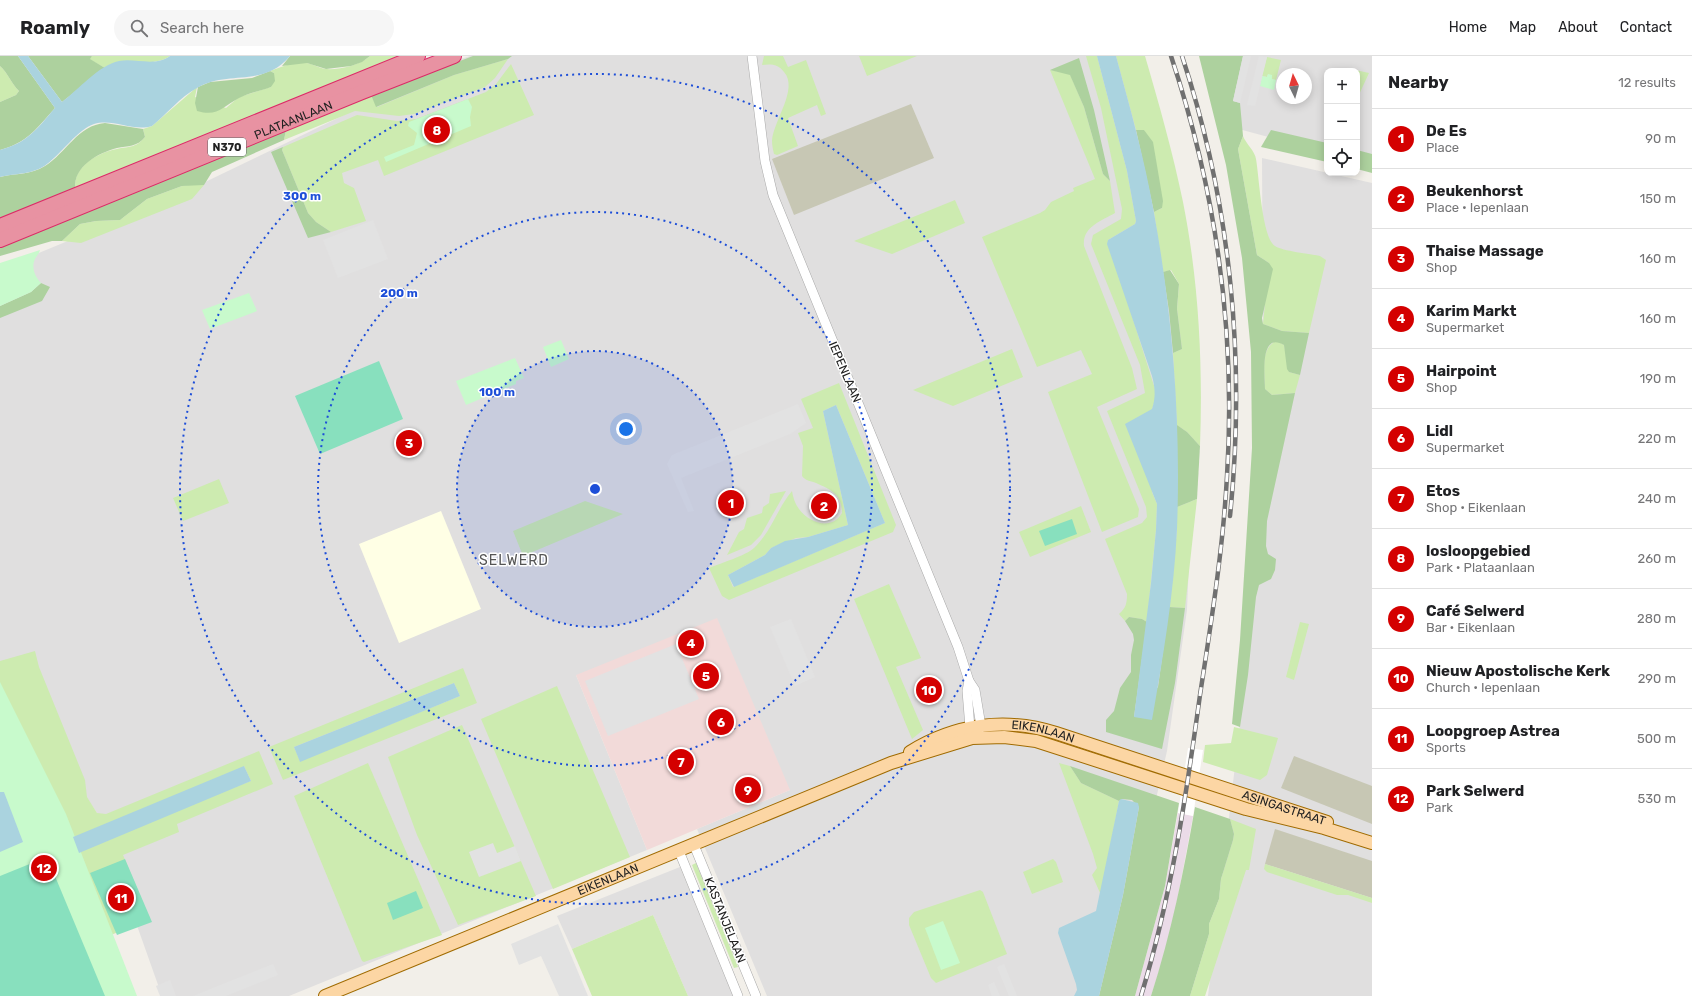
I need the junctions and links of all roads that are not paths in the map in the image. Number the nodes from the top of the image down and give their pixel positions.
1 (418, 56) edge
2 (454, 56) edge
3 (752, 56) edge
4 (0, 226) edge
5 (0, 240) edge
6 (976, 730) junction
7 (1197, 780) joint
8 (1195, 792) joint
9 (1371, 843) edge
10 (694, 844) junction
11 (679, 851) junction
12 (325, 996) edge
13 (738, 996) edge
14 (756, 996) edge

1 - 4 highway, PLATAANLAAN / N370
2 - 5 highway, PLATAANLAAN / N370
3 - 6 street, IEPENLAAN
6 - 7 main road, EIKENLAAN
6 - 8 main road, EIKENLAAN
6 - 10 main road, EIKENLAAN
7 - 9 main road, ASINGASTRAAT
8 - 9 main road, ASINGASTRAAT
10 - 11 main road, EIKENLAAN
10 - 14 street, KASTANJELAAN
11 - 12 main road, EIKENLAAN
11 - 13 street, KASTANJELAAN

